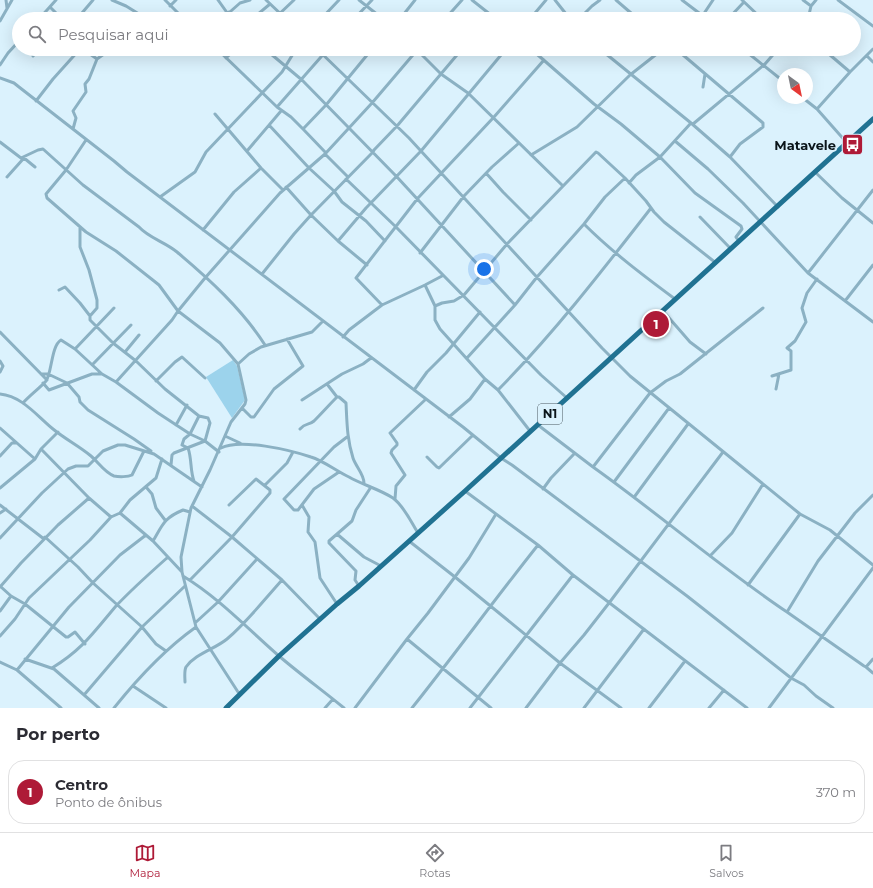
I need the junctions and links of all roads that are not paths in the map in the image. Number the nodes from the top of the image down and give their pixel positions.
1 (6, 0) edge
2 (12, 0) edge
3 (56, 0) edge
4 (93, 0) edge
5 (112, 0) edge
6 (165, 0) edge
7 (176, 0) edge
8 (218, 0) edge
9 (250, 0) edge
10 (266, 0) edge
11 (294, 0) edge
12 (339, 0) edge
13 (359, 0) edge
14 (372, 0) edge
15 (415, 0) edge
16 (462, 0) edge
17 (472, 0) edge
18 (546, 0) edge
19 (555, 0) edge
20 (600, 0) edge
21 (616, 0) edge
22 (682, 0) edge
23 (714, 0) edge
24 (803, 0) edge
25 (816, 0) edge
26 (838, 0) edge
27 (743, 1) edge
28 (270, 4) junction
29 (170, 6) junction
30 (367, 6) junction
31 (811, 6) junction
32 (50, 7) junction
33 (7, 8) junction
34 (45, 12) edge
35 (55, 12) edge
36 (83, 12) edge
37 (136, 12) edge
38 (176, 12) edge
39 (227, 12) edge
40 (229, 12) edge
41 (260, 12) edge
42 (280, 12) edge
43 (282, 12) edge
44 (328, 12) edge
45 (361, 12) edge
46 (374, 12) edge
47 (406, 12) edge
48 (451, 12) edge
49 (487, 12) edge
50 (536, 12) edge
51 (564, 12) edge
52 (586, 12) edge
53 (630, 12) edge
54 (698, 12) edge
55 (704, 12) edge
56 (734, 12) edge
57 (755, 12) edge
58 (810, 12) edge
59 (854, 12) edge
60 (861, 17) edge
61 (0, 21) edge
62 (873, 26) edge
63 (12, 49) edge
64 (873, 49) edge
65 (74, 56) edge
66 (93, 56) edge
67 (101, 56) edge
68 (274, 56) edge
69 (291, 56) edge
70 (322, 56) edge
71 (324, 56) edge
72 (366, 56) edge
73 (411, 56) edge
74 (424, 56) edge
75 (456, 56) edge
76 (500, 56) edge
77 (539, 56) edge
78 (608, 56) edge
79 (654, 56) edge
80 (684, 56) edge
81 (752, 56) edge
82 (771, 56) edge
83 (831, 56) edge
84 (867, 56) junction
85 (226, 58) edge
86 (97, 59) junction
87 (544, 60) junction
88 (873, 62) edge
89 (0, 65) edge
90 (285, 65) junction
91 (763, 65) junction
92 (850, 72) junction
93 (441, 74) junction
94 (706, 74) junction
95 (0, 75) edge
96 (630, 75) junction
97 (777, 76) edge
98 (2, 78) edge
99 (347, 78) junction
100 (302, 80) junction
101 (703, 86) dead end
102 (262, 94) junction
103 (468, 94) junction
104 (729, 94) junction
105 (36, 101) junction
106 (372, 103) junction
107 (811, 104) edge
108 (326, 105) junction
109 (598, 106) junction
110 (277, 107) junction
111 (817, 109) junction
112 (281, 111) junction
113 (215, 114) dead end
114 (494, 117) junction
115 (873, 119) edge
116 (692, 124) junction
117 (268, 125) junction
118 (397, 126) junction
119 (228, 128) junction
120 (349, 128) junction
121 (73, 129) junction
122 (303, 129) junction
123 (86, 140) junction
124 (675, 141) junction
125 (0, 142) edge
126 (847, 142) junction
127 (519, 143) junction
128 (247, 151) junction
129 (421, 151) junction
130 (373, 152) junction
131 (326, 153) junction
132 (531, 155) junction
133 (660, 157) junction
134 (730, 157) junction
135 (24, 158) junction
136 (35, 167) dead end
137 (261, 168) junction
138 (309, 168) junction
139 (66, 170) junction
140 (815, 172) junction
141 (486, 173) junction
142 (442, 174) junction
143 (7, 177) dead end
144 (397, 177) junction
145 (347, 178) junction
146 (625, 178) junction
147 (629, 182) junction
148 (564, 186) junction
149 (286, 187) junction
150 (283, 190) junction
151 (873, 190) edge
152 (334, 191) junction
153 (464, 196) junction
154 (160, 197) junction
155 (418, 198) junction
156 (371, 204) junction
157 (778, 207) junction
158 (651, 208) junction
159 (857, 210) junction
160 (359, 215) junction
161 (311, 216) junction
162 (700, 217) dead end
163 (531, 220) junction
164 (761, 222) junction
165 (873, 223) edge
166 (441, 224) junction
167 (584, 224) junction
168 (80, 227) junction
169 (396, 227) junction
170 (203, 230) junction
171 (338, 241) junction
172 (385, 241) junction
173 (739, 241) junction
174 (507, 244) junction
175 (731, 249) junction
176 (230, 251) junction
177 (616, 252) junction
178 (420, 253) junction
179 (716, 263) junction
180 (873, 265) edge
181 (367, 266) junction
182 (485, 271) junction
183 (808, 273) junction
184 (262, 274) junction
185 (442, 276) junction
186 (537, 277) junction
187 (205, 278) junction
188 (817, 279) junction
189 (425, 285) junction
190 (59, 290) dead end
191 (464, 295) junction
192 (676, 299) junction
193 (845, 301) junction
194 (382, 305) junction
195 (515, 305) junction
196 (435, 306) junction
197 (114, 308) dead end
198 (763, 308) dead end
199 (178, 310) junction
200 (569, 311) junction
201 (663, 311) junction
202 (480, 312) junction
203 (90, 316) junction
204 (323, 321) junction
205 (873, 322) edge
206 (131, 325) dead end
207 (97, 327) junction
208 (495, 327) junction
209 (0, 332) edge
210 (139, 335) dead end
211 (343, 336) junction
212 (287, 339) junction
213 (113, 343) junction
214 (454, 344) junction
215 (265, 345) junction
216 (75, 349) junction
217 (125, 352) junction
218 (706, 354) junction
219 (371, 358) junction
220 (467, 358) junction
221 (612, 358) junction
222 (527, 360) junction
223 (0, 361) edge
224 (136, 361) junction
225 (93, 364) junction
226 (238, 364) junction
227 (0, 372) edge
228 (41, 374) junction
229 (48, 374) junction
230 (102, 374) junction
231 (779, 374) junction
232 (772, 376) dead end
233 (204, 378) dead end
234 (486, 379) junction
235 (47, 380) junction
236 (156, 381) junction
237 (116, 382) junction
238 (43, 383) junction
239 (67, 383) junction
240 (327, 384) junction
241 (776, 388) dead end
242 (414, 390) junction
243 (498, 390) junction
244 (650, 393) junction
245 (0, 394) edge
246 (336, 397) junction
247 (567, 398) junction
248 (426, 399) junction
249 (302, 400) dead end
250 (23, 403) junction
251 (187, 405) junction
252 (242, 408) junction
253 (669, 408) junction
254 (199, 416) junction
255 (449, 417) junction
256 (688, 424) junction
257 (176, 425) junction
258 (538, 425) junction
259 (0, 428) edge
260 (300, 429) dead end
261 (530, 431) junction
262 (58, 432) junction
263 (190, 434) junction
264 (473, 435) junction
265 (226, 436) junction
266 (347, 437) junction
267 (205, 442) junction
268 (17, 443) junction
269 (242, 444) junction
270 (188, 448) junction
271 (221, 448) junction
272 (41, 449) junction
273 (144, 451) junction
274 (219, 452) junction
275 (293, 452) junction
276 (723, 452) junction
277 (154, 454) junction
278 (574, 454) junction
279 (0, 456) edge
280 (427, 457) dead end
281 (501, 458) junction
282 (35, 459) junction
283 (94, 459) junction
284 (162, 459) junction
285 (320, 461) junction
286 (171, 465) junction
287 (593, 467) junction
288 (340, 472) junction
289 (64, 473) junction
290 (194, 482) junction
291 (614, 482) junction
292 (364, 483) junction
293 (763, 484) junction
294 (265, 485) junction
295 (146, 487) junction
296 (202, 487) junction
297 (371, 487) junction
298 (0, 488) edge
299 (465, 490) junction
300 (543, 490) junction
301 (873, 494) edge
302 (634, 496) junction
303 (89, 498) junction
304 (395, 499) junction
305 (0, 505) edge
306 (228, 505) dead end
307 (302, 505) junction
308 (192, 506) junction
309 (6, 508) junction
310 (190, 512) junction
311 (0, 513) edge
312 (120, 513) junction
313 (496, 514) junction
314 (800, 514) junction
315 (111, 517) junction
316 (18, 519) junction
317 (165, 520) junction
318 (669, 524) junction
319 (418, 533) junction
320 (337, 534) junction
321 (146, 535) junction
322 (838, 536) junction
323 (232, 537) junction
324 (0, 538) edge
325 (45, 538) junction
326 (153, 541) junction
327 (408, 541) junction
328 (538, 545) junction
329 (710, 556) junction
330 (168, 557) junction
331 (69, 559) junction
332 (257, 559) junction
333 (640, 562) junction
334 (381, 566) junction
335 (873, 566) edge
336 (182, 572) junction
337 (573, 575) junction
338 (183, 576) junction
339 (455, 577) junction
340 (190, 580) junction
341 (282, 580) junction
342 (92, 583) junction
343 (748, 585) junction
344 (185, 586) junction
345 (359, 586) junction
346 (0, 587) edge
347 (11, 596) junction
348 (218, 602) junction
349 (609, 602) junction
350 (25, 604) junction
351 (337, 604) junction
352 (490, 605) junction
353 (117, 606) junction
354 (0, 611) edge
355 (787, 612) junction
356 (320, 619) junction
357 (243, 623) junction
358 (195, 625) junction
359 (52, 626) junction
360 (142, 627) junction
361 (644, 629) junction
362 (0, 636) edge
363 (526, 636) junction
364 (821, 636) junction
365 (407, 639) junction
366 (84, 644) junction
367 (210, 650) junction
368 (166, 651) junction
369 (279, 656) junction
370 (25, 659) junction
371 (873, 659) edge
372 (685, 661) junction
373 (0, 662) edge
374 (560, 663) junction
375 (866, 666) junction
376 (52, 668) junction
377 (444, 669) junction
378 (17, 670) junction
379 (873, 672) edge
380 (791, 678) junction
381 (185, 682) dead end
382 (133, 686) junction
383 (596, 690) junction
384 (724, 690) junction
385 (241, 693) junction
386 (84, 695) junction
387 (478, 697) junction
388 (333, 699) junction
389 (95, 704) junction
390 (61, 708) edge
391 (90, 708) edge
392 (98, 708) edge
393 (114, 708) edge
394 (166, 708) edge
395 (226, 708) edge
396 (325, 708) edge
397 (344, 708) edge
398 (355, 708) edge
399 (412, 708) edge
400 (470, 708) edge
401 (491, 708) edge
402 (526, 708) edge
403 (584, 708) edge
404 (621, 708) edge
405 (649, 708) edge
406 (709, 708) edge
407 (747, 708) edge
408 (769, 708) edge
409 (833, 708) edge

1 - 33 street
2 - 33 street
3 - 32 street
4 - 36 street
5 - 37 street
6 - 29 street
7 - 29 street
8 - 39 street
9 - 40 street
10 - 28 street
11 - 43 street
12 - 44 street
13 - 30 street
14 - 30 street
15 - 47 street
16 - 48 street
17 - 49 street
18 - 50 street
19 - 51 street
20 - 52 street
21 - 53 street
22 - 54 street
23 - 55 street
24 - 31 street
25 - 31 street
26 - 59 street
27 - 56 street
27 - 57 street
28 - 41 street
28 - 42 street
29 - 38 street
30 - 45 street
30 - 46 street
31 - 58 street
32 - 34 street
32 - 35 street
33 - 61 street
60 - 62 street
63 - 89 street
64 - 84 street
65 - 105 street
66 - 86 street
67 - 86 street
68 - 90 street
69 - 90 street
70 - 100 street
71 - 99 street
72 - 99 street
73 - 106 street
74 - 93 street
75 - 93 street
76 - 103 street
77 - 87 street
78 - 96 street
79 - 96 street
80 - 94 street
81 - 91 street
82 - 91 street
83 - 92 street
84 - 88 street
84 - 92 street
85 - 102 street
86 - 121 street
87 - 109 street
87 - 114 street
90 - 100 street
90 - 102 street
91 - 97 street
91 - 104 street
92 - 111 street
93 - 103 street
93 - 118 street
94 - 101 street
94 - 104 street
95 - 98 street
96 - 109 street
96 - 116 street
98 - 105 street
99 - 106 street
99 - 108 street
100 - 108 street
100 - 110 street
102 - 110 street
102 - 119 street
103 - 114 street
103 - 129 street
104 - 116 street
104 - 134 street
105 - 121 street
106 - 118 street
106 - 120 street
107 - 111 street
108 - 120 street
108 - 122 street
109 - 132 street
109 - 133 street
110 - 112 street
111 - 126 street
112 - 117 street
112 - 122 street
113 - 119 street
114 - 127 street
114 - 142 street
115 - 126 highway, N1
116 - 124 street
116 - 134 street
117 - 128 street
117 - 138 street
118 - 129 street
118 - 130 street
119 - 128 street
119 - 154 street
120 - 130 street
120 - 131 street
121 - 123 street
122 - 131 street
123 - 139 street
123 - 154 street
124 - 133 street
124 - 164 street
125 - 135 street
126 - 140 highway, N1
127 - 132 street
127 - 141 street
128 - 137 street
129 - 142 street
129 - 144 street
130 - 144 street
130 - 145 street
131 - 138 street
131 - 145 street
132 - 148 street
133 - 147 street
133 - 173 street
134 - 157 street
135 - 136 street
135 - 139 street
135 - 143 street
137 - 150 street
137 - 170 street
138 - 149 street
138 - 152 street
139 - 168 street
139 - 187 street
140 - 157 highway, N1
140 - 159 street
141 - 153 street
141 - 163 street
142 - 153 street
142 - 155 street
144 - 155 street
144 - 156 street
145 - 152 street
145 - 156 street
146 - 147 street
146 - 148 street
146 - 167 street
147 - 158 street
148 - 163 street
149 - 150 street
149 - 161 street
150 - 176 street
151 - 159 street
152 - 160 street
152 - 161 street
153 - 166 street
153 - 174 street
154 - 170 street
155 - 166 street
155 - 169 street
156 - 160 street
156 - 169 street
157 - 164 highway, N1
158 - 177 street
158 - 179 street
159 - 165 street
159 - 183 street
160 - 171 street
160 - 172 street
161 - 171 street
161 - 184 street
162 - 175 street
163 - 174 street
164 - 173 highway, N1
164 - 183 street
166 - 178 street
166 - 182 street
167 - 177 street
167 - 186 street
168 - 199 street
168 - 203 street
169 - 172 street
169 - 178 street
170 - 176 street
171 - 181 street
172 - 181 street
173 - 175 highway, N1
174 - 182 street
174 - 186 street
175 - 179 highway, N1
176 - 184 street
176 - 187 street
177 - 192 street
177 - 200 street
178 - 185 street
179 - 192 highway, N1
180 - 193 street
181 - 194 street
182 - 191 street
182 - 195 street
183 - 188 street
184 - 204 street
185 - 189 street
185 - 191 street
186 - 195 street
186 - 200 street
187 - 199 street
187 - 215 street
188 - 193 street
188 - 231 street
189 - 194 street
189 - 196 street
190 - 203 street
191 - 196 street
191 - 202 street
192 - 201 highway, N1
193 - 205 street
194 - 211 street
195 - 208 street
196 - 214 street
197 - 207 street
198 - 218 street
199 - 224 street
199 - 226 street
200 - 221 street
200 - 222 street
201 - 218 street
201 - 221 highway, N1
202 - 208 street
202 - 214 street
203 - 207 street
204 - 211 street
204 - 212 street
206 - 213 street
207 - 213 street
207 - 216 street
208 - 220 street
208 - 222 street
209 - 228 street
210 - 217 street
211 - 219 street
212 - 215 street
212 - 252 street
213 - 217 street
213 - 225 street
214 - 220 street
214 - 242 street
215 - 226 street
216 - 225 street
216 - 229 street
217 - 224 street
218 - 244 street
219 - 240 street
219 - 242 street
220 - 234 street
221 - 244 street
221 - 247 highway, N1
222 - 243 street
222 - 247 street
223 - 227 street
224 - 236 street
224 - 237 street
225 - 230 street
226 - 252 street
228 - 229 street
228 - 235 street
229 - 235 street
229 - 239 street
230 - 237 street
230 - 239 street
231 - 232 street
231 - 241 street
233 - 236 street
234 - 243 street
234 - 255 street
235 - 238 street
236 - 251 street
237 - 257 street
238 - 239 street
238 - 250 street
239 - 277 street
240 - 246 street
240 - 249 street
242 - 248 street
243 - 261 street
244 - 253 street
244 - 287 street
245 - 250 street
246 - 260 street
246 - 266 street
247 - 258 highway, N1
248 - 255 street
248 - 304 street
250 - 262 street
251 - 254 street
251 - 257 street
252 - 265 street
253 - 256 street
253 - 291 street
254 - 263 street
254 - 267 street
255 - 264 street
256 - 276 street
256 - 302 street
257 - 263 street
258 - 261 highway, N1
258 - 278 street
259 - 268 street
261 - 281 highway, N1
262 - 272 street
262 - 283 street
263 - 267 street
263 - 270 street
264 - 280 street
264 - 281 street
265 - 269 street
265 - 271 street
266 - 285 street
266 - 292 street
267 - 270 street
267 - 274 street
268 - 279 street
268 - 282 street
269 - 271 street
269 - 275 street
270 - 286 street
270 - 290 street
271 - 274 street
272 - 282 street
272 - 289 street
273 - 277 street
273 - 283 street
273 - 283 street
274 - 296 street
275 - 285 street
275 - 294 street
276 - 293 street
276 - 318 street
277 - 284 street
278 - 287 street
278 - 300 street
281 - 299 highway, N1
281 - 300 street
282 - 298 street
283 - 289 street
284 - 286 street
284 - 295 street
285 - 288 street
285 - 307 street
286 - 290 street
287 - 291 street
288 - 292 street
288 - 307 street
289 - 303 street
289 - 316 street
290 - 296 street
291 - 302 street
292 - 297 street
293 - 314 street
293 - 329 street
294 - 306 street
294 - 323 street
295 - 312 street
295 - 317 street
296 - 308 street
297 - 304 street
297 - 320 street
299 - 313 street
299 - 319 highway, N1
300 - 333 street
301 - 322 street
302 - 318 street
303 - 315 street
303 - 325 street
304 - 319 street
305 - 309 street
307 - 351 street
308 - 310 street
308 - 323 street
309 - 311 street
309 - 316 street
310 - 317 street
310 - 336 street
312 - 315 street
312 - 321 street
313 - 328 street
313 - 339 street
314 - 322 street
314 - 343 street
315 - 331 street
316 - 324 street
316 - 325 street
317 - 326 street
318 - 329 street
318 - 333 street
319 - 327 highway, N1
320 - 334 street
320 - 345 street
321 - 326 street
321 - 342 street
322 - 335 street
322 - 355 street
323 - 332 street
323 - 340 street
325 - 331 street
325 - 346 street
326 - 330 street
327 - 334 highway, N1
327 - 339 street
328 - 337 street
328 - 352 street
329 - 343 street
330 - 336 street
330 - 353 street
331 - 342 street
331 - 350 street
332 - 341 street
332 - 348 street
333 - 349 street
333 - 380 street
334 - 345 highway, N1
335 - 364 street
336 - 338 street
337 - 349 street
337 - 363 street
338 - 340 street
338 - 344 street
339 - 352 street
339 - 365 street
340 - 348 street
341 - 356 street
341 - 357 street
342 - 353 street
342 - 359 street
343 - 355 street
344 - 358 street
344 - 360 street
345 - 351 highway, N1
346 - 347 street
347 - 350 street
347 - 354 street
348 - 357 street
348 - 358 street
349 - 361 street
349 - 374 street
350 - 359 street
350 - 362 street
351 - 356 highway, N1
352 - 363 street
352 - 377 street
353 - 360 street
353 - 366 street
355 - 364 street
356 - 369 highway, N1
357 - 367 street
357 - 369 street
358 - 367 street
358 - 368 street
359 - 366 street
359 - 370 street
360 - 368 street
360 - 386 street
361 - 372 street
361 - 383 street
363 - 374 street
363 - 387 street
364 - 375 street
364 - 380 street
365 - 377 street
365 - 398 street
366 - 376 street
367 - 381 street
367 - 385 street
368 - 382 street
369 - 385 highway, N1
369 - 388 street
370 - 376 street
370 - 378 street
371 - 375 street
372 - 384 street
372 - 405 street
373 - 378 street
374 - 383 street
374 - 402 street
375 - 379 street
376 - 386 street
377 - 387 street
377 - 399 street
378 - 390 street
380 - 408 street
380 - 409 street
382 - 393 street
382 - 394 street
383 - 403 street
383 - 404 street
384 - 406 street
384 - 407 street
385 - 395 highway, N1
386 - 389 street
387 - 400 street
387 - 401 street
388 - 396 street
388 - 397 street
389 - 391 street
389 - 392 street

